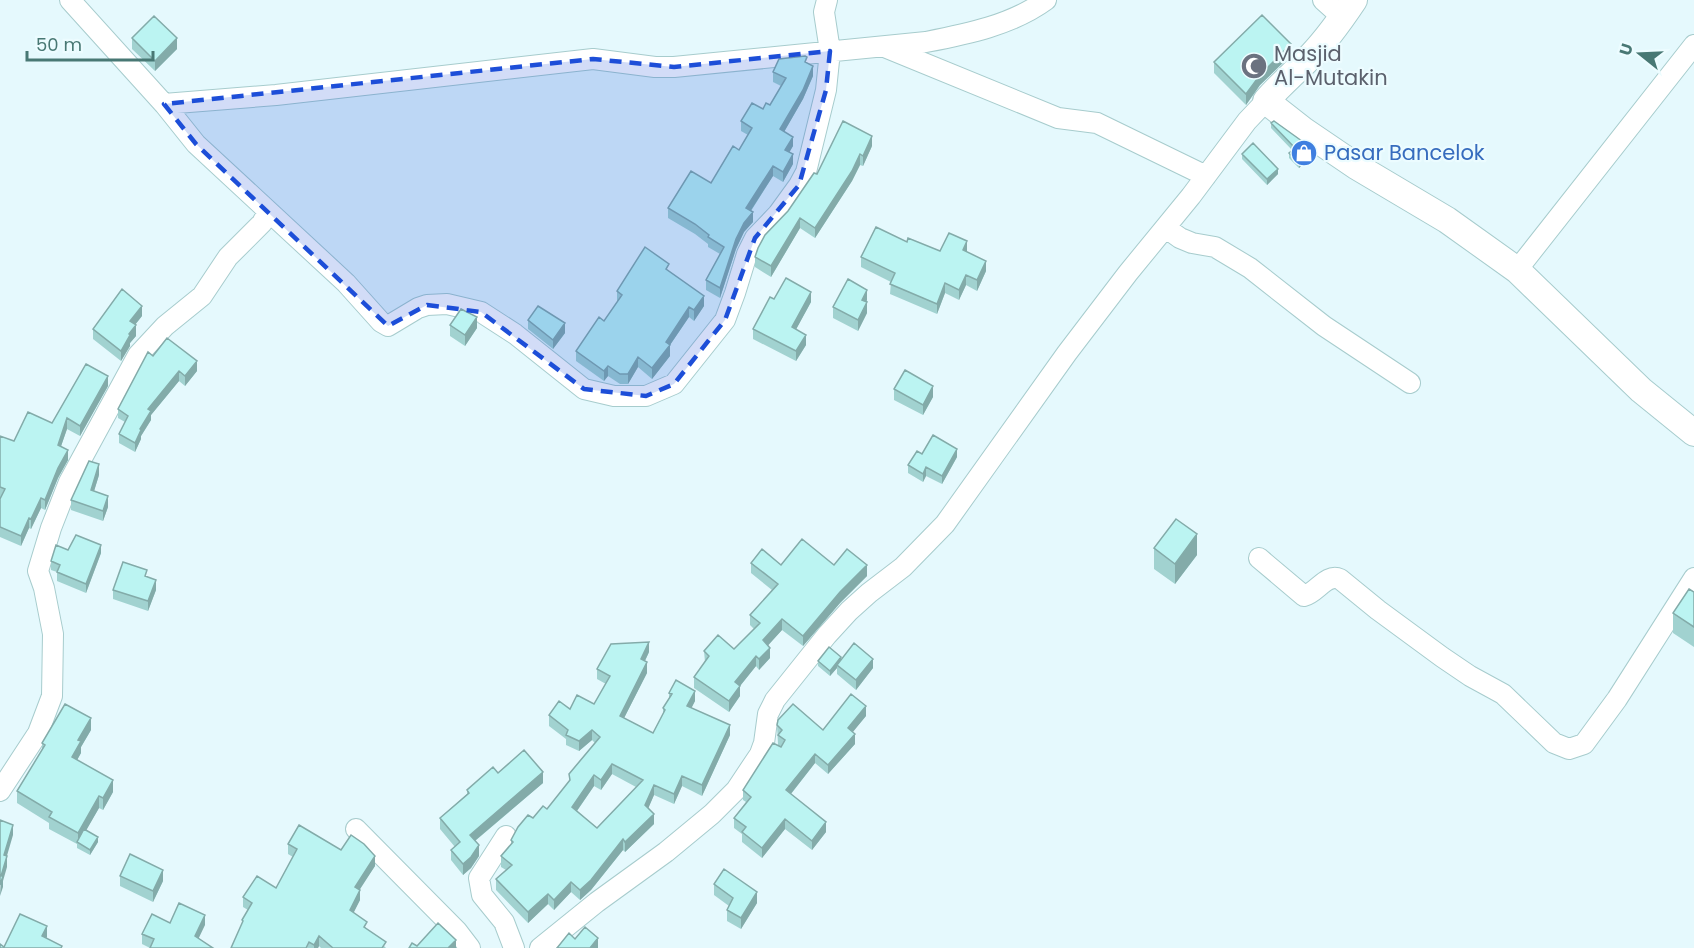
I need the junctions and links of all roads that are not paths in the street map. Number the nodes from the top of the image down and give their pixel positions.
1 (70, 0) edge
2 (1046, 0) edge
3 (1323, 0) edge
4 (1348, 8) edge
5 (826, 14) edge
6 (1694, 45) edge
7 (884, 46) junction
8 (830, 51) junction
9 (1266, 101) junction
10 (165, 104) junction
11 (1206, 176) junction
12 (265, 218) junction
13 (1166, 228) junction
14 (1517, 270) junction
15 (1410, 383) dead end
16 (1694, 434) edge
17 (1259, 558) dead end
18 (1694, 578) edge
19 (0, 792) edge
20 (356, 829) dead end
21 (506, 836) dead end
22 (470, 948) edge
23 (514, 948) edge
24 (540, 948) edge

1 - 10 street
2 - 7 street
3 - 4 street
4 - 9 street
5 - 8 street
6 - 14 street
7 - 8 street
7 - 11 street
8 - 10 street
8 - 12 street
9 - 11 street
9 - 14 street
10 - 12 street
11 - 13 street
12 - 19 street
13 - 15 street
13 - 24 street
14 - 16 street
17 - 18 street
20 - 22 street
21 - 23 street

